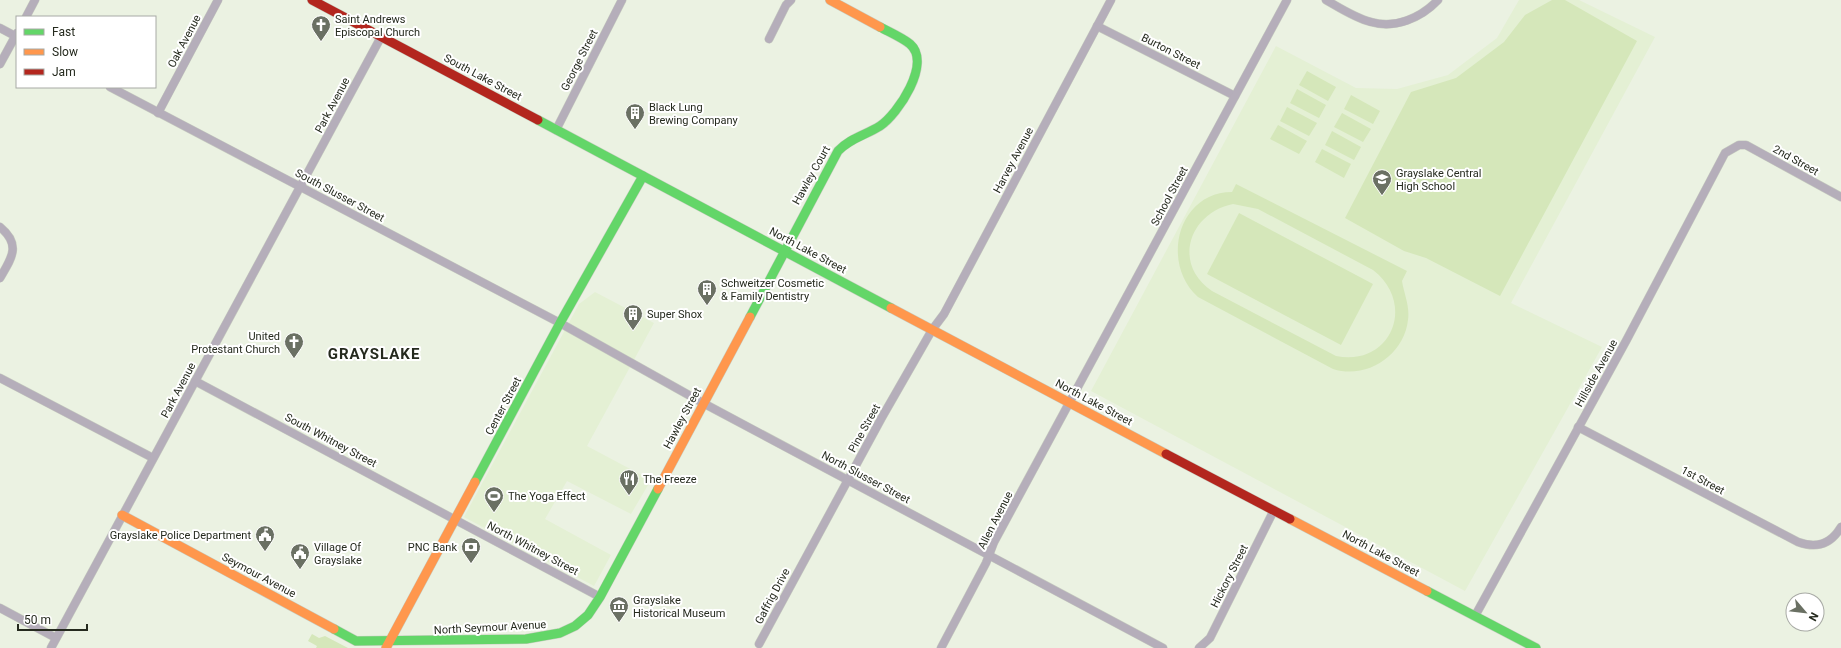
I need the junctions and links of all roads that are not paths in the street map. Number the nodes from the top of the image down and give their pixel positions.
1 (35, 0) edge
2 (218, 0) edge
3 (312, 0) edge
4 (622, 0) edge
5 (791, 0) edge
6 (830, 0) edge
7 (1111, 0) edge
8 (1287, 0) edge
9 (1326, 0) edge
10 (1438, 0) edge
11 (27, 16) edge
12 (1098, 26) junction
13 (0, 28) edge
14 (16, 36) edge
15 (381, 37) junction
16 (769, 39) dead end
17 (0, 64) edge
18 (112, 88) edge
19 (1235, 96) junction
20 (158, 113) junction
21 (556, 130) junction
22 (1739, 145) joint
23 (643, 176) junction
24 (300, 186) junction
25 (1841, 197) edge
26 (0, 228) edge
27 (783, 251) junction
28 (0, 278) edge
29 (560, 323) junction
30 (932, 330) junction
31 (0, 378) edge
32 (195, 381) junction
33 (703, 403) junction
34 (1070, 403) junction
35 (1578, 427) junction
36 (153, 458) junction
37 (848, 480) junction
38 (1274, 510) junction
39 (122, 515) junction
40 (456, 520) junction
41 (1841, 527) edge
42 (989, 555) junction
43 (805, 559) joint
44 (600, 597) junction
45 (0, 608) edge
46 (1475, 616) junction
47 (56, 638) junction
48 (759, 644) dead end
49 (387, 645) edge
50 (51, 648) edge
51 (941, 648) edge
52 (1163, 648) edge
53 (1199, 648) edge
54 (1536, 648) edge

1 - 11 street
2 - 20 street, Oak Avenue
3 - 15 street, South Lake Street
4 - 21 street, George Street
5 - 16 street
6 - 27 street, Hawley Court
7 - 12 street, Harvey Avenue
8 - 19 street, School Street
9 - 10 street
12 - 19 street, Burton Street
12 - 30 street, Harvey Avenue
13 - 14 street
14 - 17 street
15 - 21 street, South Lake Street
15 - 24 street, Park Avenue
18 - 20 street, South Slusser Street
19 - 34 street, School Street
20 - 24 street, South Slusser Street
21 - 23 street, South Lake Street
22 - 25 street, 2nd Street
22 - 35 street, Hillside Avenue
23 - 27 street, North Lake Street
23 - 29 street, Center Street
24 - 29 street, South Slusser Street
24 - 32 street, Park Avenue
26 - 28 street
27 - 30 street, North Lake Street
27 - 33 street, Hawley Street
29 - 33 street, North Slusser Street
29 - 40 street, Center Street
30 - 34 street, North Lake Street
30 - 37 street, Pine Street
31 - 36 street
32 - 36 street, Park Avenue
32 - 40 street, South Whitney Street
33 - 37 street, North Slusser Street
33 - 44 street, Hawley Street
34 - 38 street, North Lake Street
34 - 42 street, Allen Avenue
35 - 41 street, 1st Street
35 - 46 street, Hillside Avenue
36 - 39 street, Park Avenue
37 - 42 street, North Slusser Street
37 - 43 street, Pine Street
38 - 46 street, North Lake Street
38 - 53 street, Hickory Street
39 - 47 street, Park Avenue
39 - 49 street, Seymour Avenue
40 - 44 street, North Whitney Street
40 - 49 street, Center Street
42 - 51 street, Allen Avenue
42 - 52 street, North Slusser Street
43 - 48 street, Gaffrig Drive
44 - 49 street, North Seymour Avenue
45 - 47 street
46 - 54 street, North Lake Street
47 - 50 street, Park Avenue

